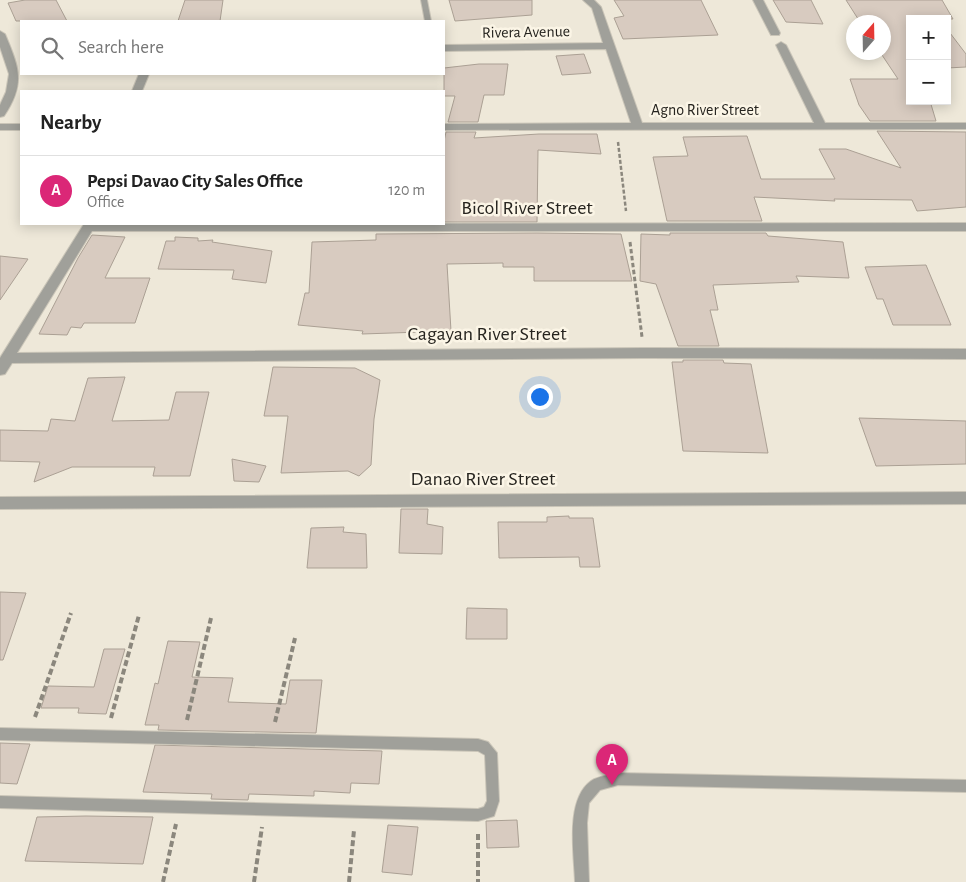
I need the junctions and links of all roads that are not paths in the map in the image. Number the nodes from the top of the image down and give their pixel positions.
1 (424, 0) edge
2 (758, 0) edge
3 (595, 2) edge
4 (428, 20) edge
5 (775, 33) dead end
6 (0, 34) edge
7 (781, 45) dead end
8 (610, 46) junction
9 (445, 48) edge
10 (144, 75) edge
11 (137, 90) edge
12 (0, 114) edge
13 (821, 126) junction
14 (966, 126) edge
15 (0, 127) edge
16 (20, 127) edge
17 (638, 127) junction
18 (445, 128) edge
19 (89, 225) edge
20 (966, 227) edge
21 (966, 354) edge
22 (8, 358) junction
23 (0, 370) edge
24 (966, 498) edge
25 (0, 503) edge
26 (0, 734) edge
27 (966, 786) edge
28 (0, 802) edge
29 (582, 882) edge

1 - 4 lane
2 - 5 street
3 - 8 street
6 - 12 street
7 - 13 street
8 - 9 street, Rivera Avenue
8 - 17 street
10 - 11 street
13 - 14 street, Agno River Street
13 - 17 street, Agno River Street
15 - 16 street
17 - 18 street, Agno River Street
19 - 20 street, Bicol River Street
19 - 22 street
21 - 22 street, Cagayan River Street
22 - 23 street
24 - 25 street, Danao River Street
26 - 28 lane
27 - 29 lane

